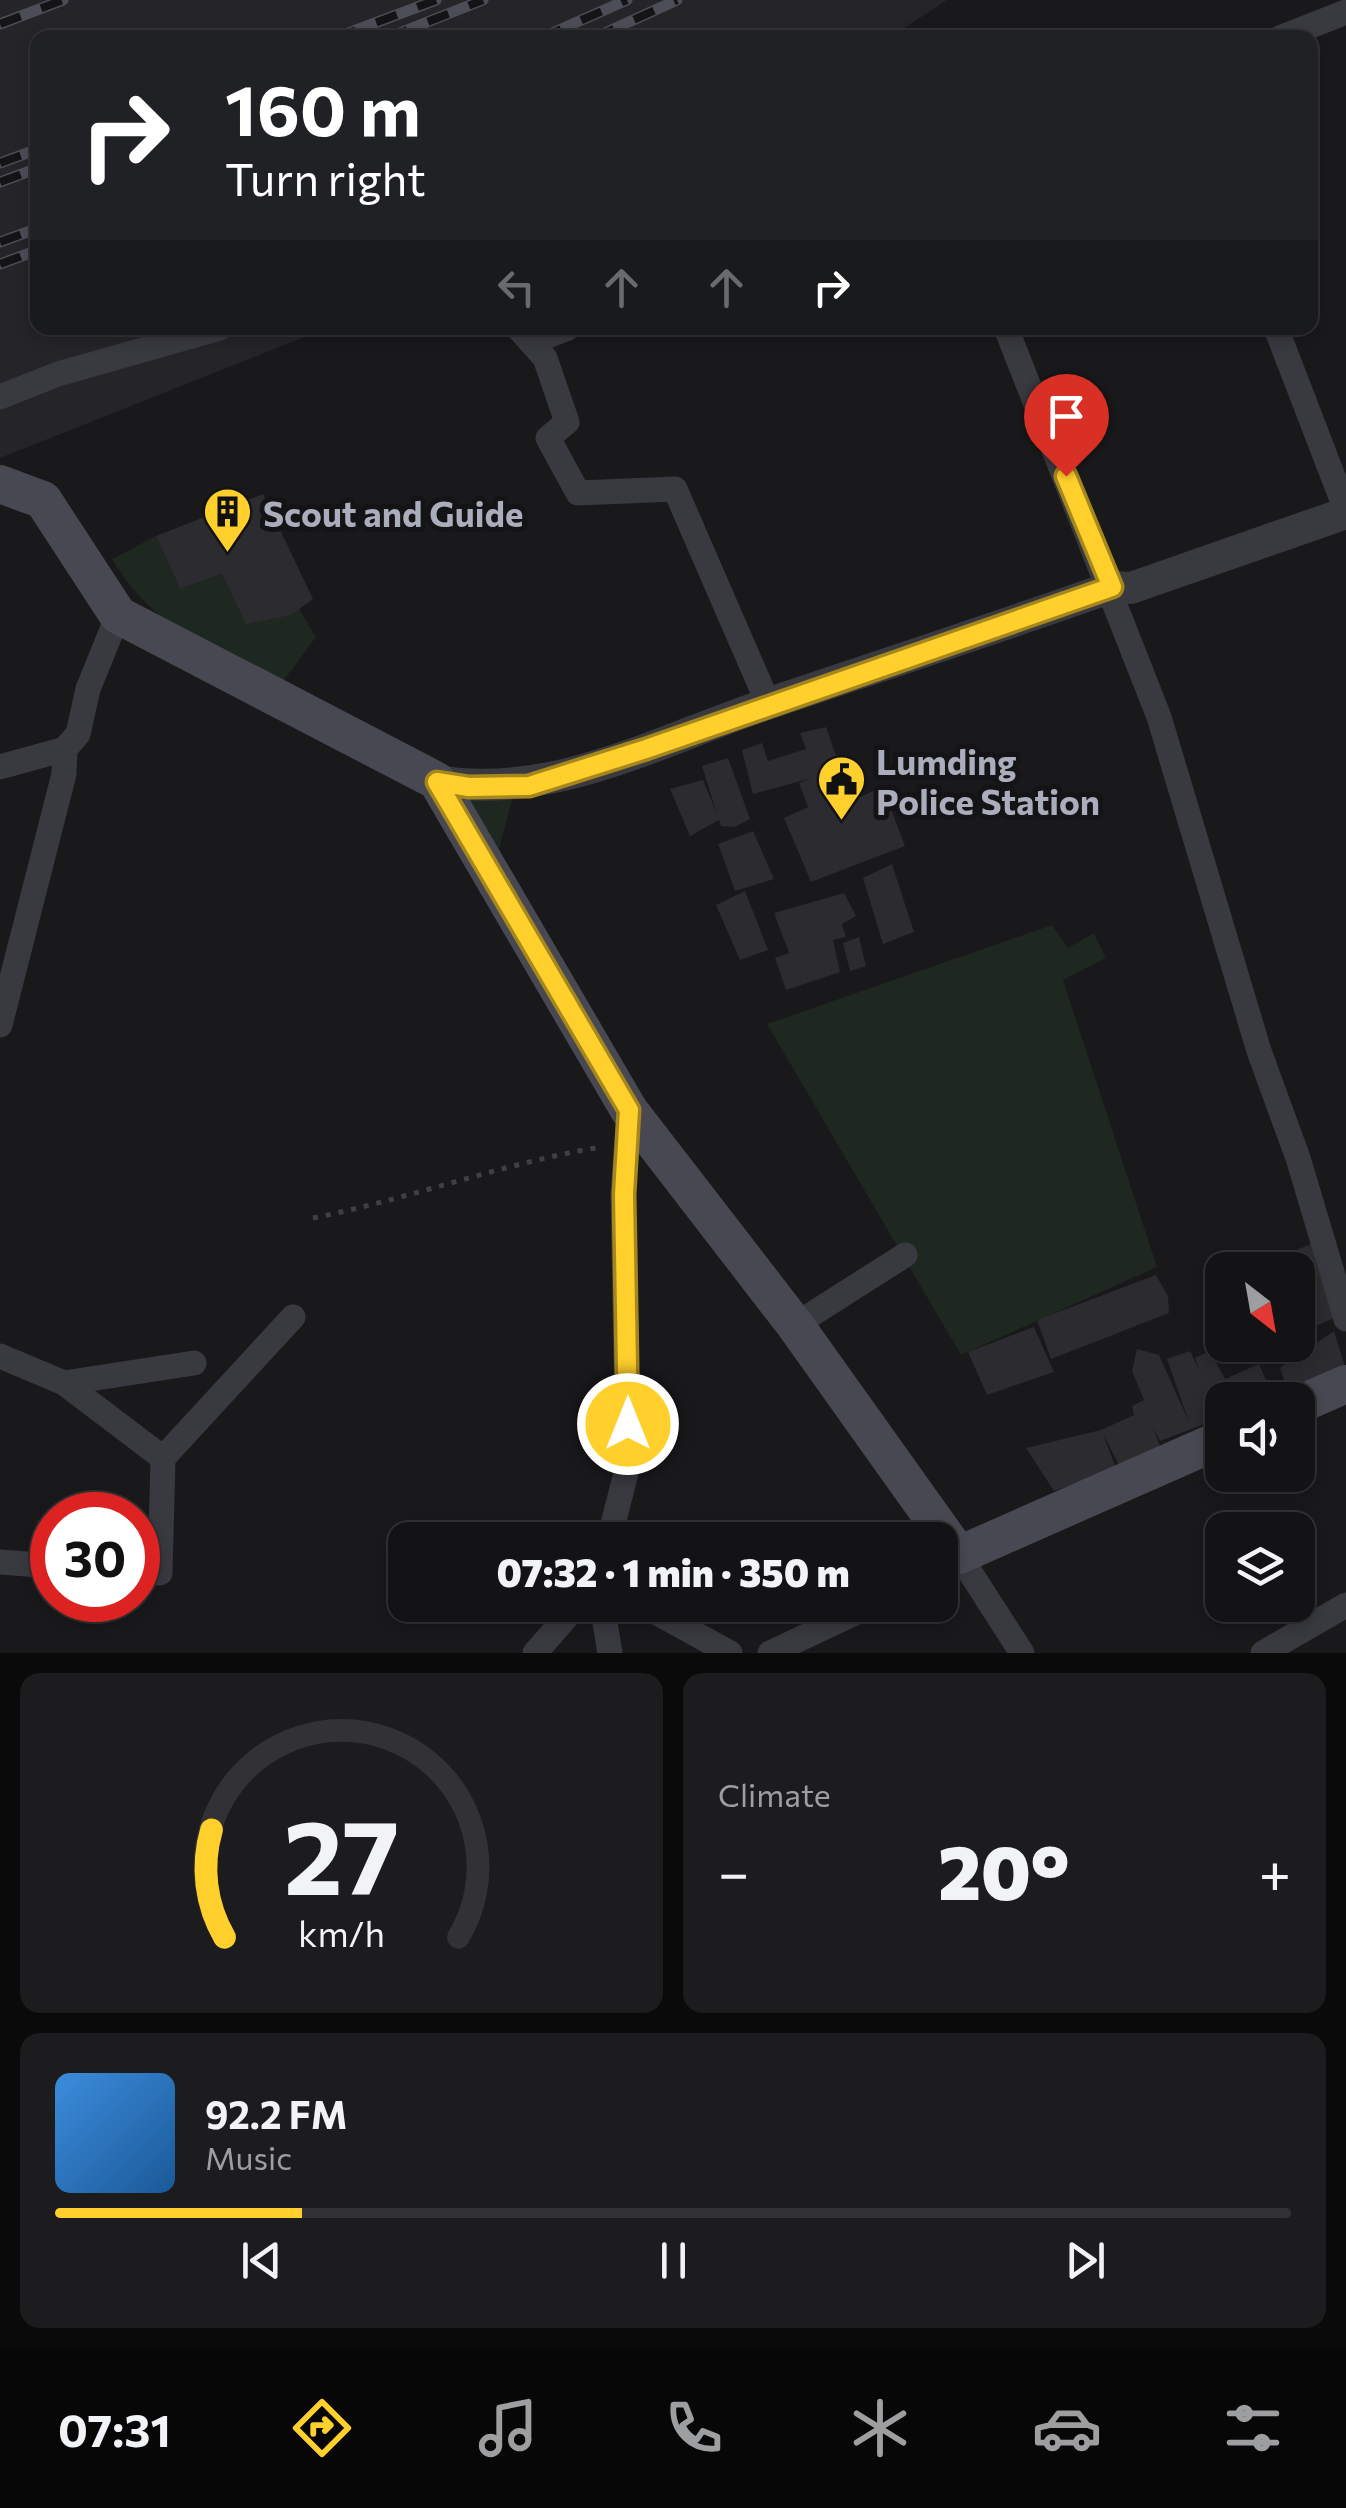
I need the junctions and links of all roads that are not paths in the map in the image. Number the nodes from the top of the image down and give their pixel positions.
1 (1346, 12) edge
2 (1300, 30) edge
3 (195, 335) edge
4 (524, 335) edge
5 (1009, 335) edge
6 (1279, 335) edge
7 (0, 397) edge
8 (0, 484) edge
9 (1346, 512) edge
10 (1112, 587) junction
11 (118, 615) junction
12 (768, 703) junction
13 (65, 749) junction
14 (0, 767) edge
15 (437, 782) junction
16 (0, 1025) edge
17 (628, 1126) junction
18 (905, 1255) dead end
19 (294, 1318) dead end
20 (1346, 1319) edge
21 (796, 1325) junction
22 (0, 1356) edge
23 (194, 1363) dead end
24 (64, 1383) junction
25 (1346, 1384) edge
26 (1315, 1398) edge
27 (1205, 1446) edge
28 (164, 1458) junction
29 (613, 1522) edge
30 (927, 1522) edge
31 (958, 1561) edge
32 (0, 1562) edge
33 (30, 1564) edge
34 (958, 1568) edge
35 (160, 1573) edge
36 (1346, 1605) edge
37 (562, 1622) edge
38 (605, 1622) edge
39 (674, 1622) edge
40 (836, 1622) edge
41 (535, 1653) edge
42 (610, 1653) edge
43 (730, 1653) edge
44 (770, 1653) edge
45 (1022, 1653) edge
46 (1264, 1653) edge

1 - 2 street
3 - 7 street
4 - 12 street
5 - 10 street
6 - 9 street
8 - 11 main road
9 - 10 street
10 - 12 street
10 - 20 street
11 - 13 street
11 - 15 main road
12 - 15 street
13 - 14 street
13 - 16 street
15 - 17 main road
17 - 21 main road
17 - 29 street
18 - 21 street
19 - 28 street
21 - 30 main road
22 - 24 street
23 - 24 street
24 - 28 street
25 - 26 main road
27 - 31 main road
28 - 35 street
32 - 33 street
34 - 45 street
36 - 46 street
37 - 41 street
38 - 42 street
39 - 43 street
40 - 44 street

